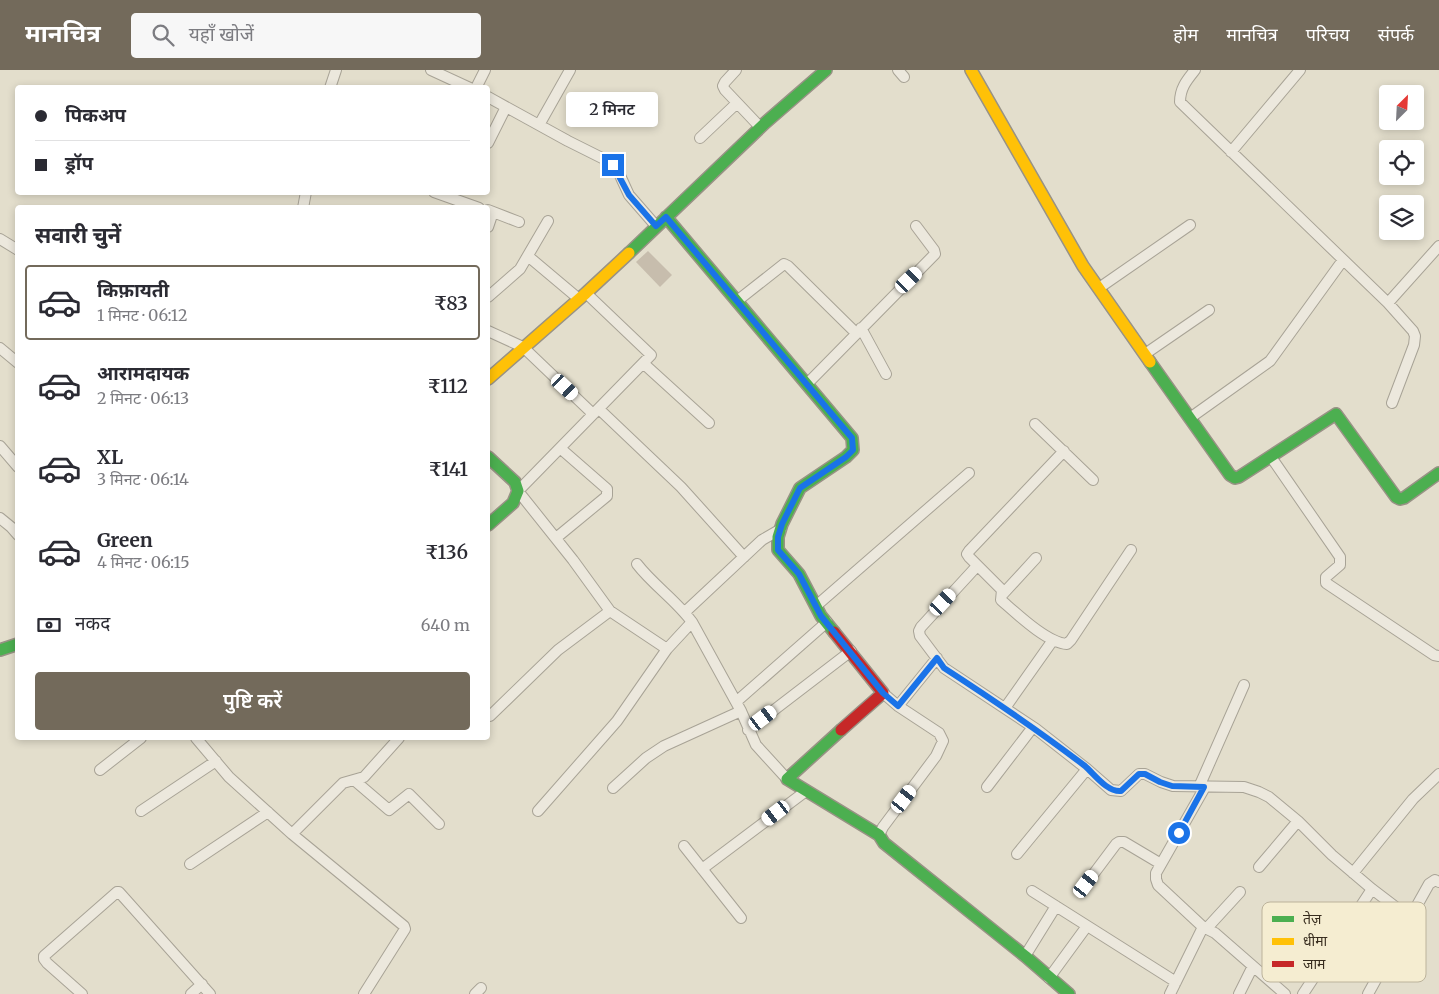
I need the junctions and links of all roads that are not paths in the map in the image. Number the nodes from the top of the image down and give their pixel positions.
1 (336, 70) edge
2 (431, 70) edge
3 (485, 70) edge
4 (570, 70) edge
5 (736, 70) edge
6 (826, 70) edge
7 (972, 70) edge
8 (1195, 70) edge
9 (1300, 70) edge
10 (331, 85) edge
11 (459, 85) edge
12 (478, 85) edge
13 (490, 98) edge
14 (737, 103) junction
15 (506, 107) junction
16 (539, 125) junction
17 (760, 127) junction
18 (700, 138) dead end
19 (490, 139) edge
20 (1231, 152) junction
21 (442, 195) edge
22 (471, 205) edge
23 (490, 211) edge
24 (666, 217) junction
25 (548, 221) dead end
26 (519, 222) dead end
27 (1190, 225) dead end
28 (656, 226) junction
29 (916, 226) dead end
30 (0, 239) edge
31 (1439, 246) edge
32 (15, 248) edge
33 (529, 257) junction
34 (1344, 260) junction
35 (1099, 288) junction
36 (490, 295) edge
37 (582, 296) junction
38 (736, 301) junction
39 (1388, 303) junction
40 (1209, 310) dead end
41 (858, 330) junction
42 (490, 332) edge
43 (0, 348) edge
44 (523, 348) junction
45 (1145, 354) junction
46 (15, 360) edge
47 (644, 363) junction
48 (886, 374) dead end
49 (490, 377) edge
50 (807, 384) junction
51 (1392, 403) dead end
52 (596, 411) junction
53 (1190, 418) junction
54 (710, 423) dead end
55 (1035, 424) dead end
56 (0, 446) edge
57 (560, 448) junction
58 (1064, 451) junction
59 (1271, 457) junction
60 (490, 459) edge
61 (15, 464) edge
62 (969, 473) dead end
63 (1439, 473) edge
64 (1093, 480) dead end
65 (518, 491) junction
66 (0, 518) edge
67 (490, 523) edge
68 (781, 529) junction
69 (15, 532) edge
70 (556, 538) junction
71 (1131, 550) dead end
72 (744, 557) junction
73 (1036, 558) dead end
74 (637, 564) dead end
75 (977, 566) junction
76 (1002, 595) junction
77 (816, 606) junction
78 (610, 611) junction
79 (685, 612) junction
80 (692, 622) junction
81 (827, 622) junction
82 (1053, 640) junction
83 (15, 645) edge
84 (667, 649) junction
85 (0, 650) edge
86 (850, 651) junction
87 (1439, 656) edge
88 (937, 658) junction
89 (1244, 684) dead end
90 (883, 693) junction
91 (898, 706) junction
92 (738, 707) junction
93 (1005, 708) junction
94 (490, 716) dead end
95 (1033, 727) junction
96 (748, 730) junction
97 (138, 740) edge
98 (198, 740) edge
99 (397, 740) edge
100 (216, 761) junction
101 (1087, 769) junction
102 (100, 770) dead end
103 (1439, 774) edge
104 (787, 779) junction
105 (354, 780) junction
106 (987, 787) dead end
107 (1202, 787) junction
108 (613, 788) dead end
109 (806, 791) junction
110 (141, 811) dead end
111 (538, 811) dead end
112 (268, 812) junction
113 (1298, 821) junction
114 (439, 824) dead end
115 (292, 834) junction
116 (879, 835) junction
117 (684, 846) dead end
118 (1017, 854) dead end
119 (190, 864) dead end
120 (1161, 864) junction
121 (1260, 867) dead end
122 (702, 870) junction
123 (1353, 873) junction
124 (1439, 882) edge
125 (1086, 884) dead end
126 (1372, 889) junction
127 (1032, 891) dead end
128 (1240, 892) dead end
129 (1363, 902) edge
130 (1389, 902) edge
131 (1419, 902) edge
132 (1056, 906) junction
133 (741, 918) dead end
134 (1087, 926) junction
135 (1205, 928) junction
136 (1025, 956) junction
137 (1253, 966) junction
138 (1262, 974) edge
139 (1050, 978) junction
140 (1176, 982) junction
141 (1271, 982) edge
142 (1311, 982) edge
143 (1375, 982) edge
144 (202, 984) junction
145 (82, 994) edge
146 (192, 994) edge
147 (210, 994) edge
148 (364, 994) edge
149 (1070, 994) edge
150 (1170, 994) edge
151 (1239, 994) edge
152 (1285, 994) edge
153 (1303, 994) edge
154 (1368, 994) edge

1 - 10 street
2 - 11 street
3 - 12 street
4 - 16 street
5 - 14 street
6 - 17 street
7 - 35 street
8 - 20 street
9 - 20 street
13 - 15 street
14 - 17 street
14 - 18 street
15 - 16 street
15 - 19 street
16 - 28 street
17 - 24 street
20 - 34 street
21 - 22 street
23 - 26 street
24 - 28 street
24 - 38 street
25 - 33 street
27 - 35 street
28 - 37 street
29 - 41 street
30 - 32 street
31 - 39 street
33 - 36 street
33 - 37 street
34 - 39 street
34 - 53 street
35 - 45 street
37 - 44 street
37 - 47 street
38 - 41 street
38 - 50 street
39 - 51 street
40 - 45 street
41 - 48 street
41 - 50 street
42 - 44 street
43 - 46 street
44 - 49 street
44 - 52 street
45 - 53 street
47 - 52 street
47 - 54 street
50 - 68 street
52 - 57 street
52 - 72 street
53 - 59 street
55 - 58 street
56 - 61 street
57 - 65 street
57 - 70 street
58 - 64 street
58 - 75 street
59 - 63 street
59 - 87 street
60 - 65 street
62 - 77 street
65 - 67 street
65 - 70 street
66 - 69 street
68 - 72 street
68 - 77 street
70 - 78 street
71 - 82 street
72 - 79 street
73 - 76 street
74 - 79 street
75 - 76 street
75 - 88 street
76 - 82 street
77 - 81 street
78 - 84 street
78 - 94 street
79 - 80 street
80 - 84 street
80 - 92 street
81 - 86 street
81 - 92 street
82 - 93 street
83 - 85 street
84 - 111 street
86 - 90 street
86 - 96 street
88 - 91 street
88 - 93 street
89 - 107 street
90 - 91 street
90 - 104 street
91 - 116 street
92 - 96 street
92 - 108 street
93 - 95 street
95 - 101 street
95 - 106 street
96 - 104 street
97 - 102 street
98 - 100 street
99 - 105 street
100 - 110 street
100 - 112 street
101 - 107 street
101 - 118 street
103 - 123 street
104 - 109 street
105 - 114 street
105 - 115 street
107 - 113 street
107 - 120 street
109 - 116 street
109 - 122 street
112 - 115 street
112 - 119 street
113 - 121 street
113 - 123 street
115 - 148 street
116 - 136 street
117 - 122 street
120 - 125 street
120 - 135 street
122 - 133 street
123 - 126 street
124 - 131 street
126 - 129 street
126 - 130 street
127 - 132 street
128 - 135 street
132 - 134 street
132 - 136 street
134 - 139 street
134 - 140 street
135 - 137 street
135 - 140 street
136 - 139 street
137 - 138 street
137 - 151 street
139 - 149 street
140 - 150 street
141 - 152 street
142 - 153 street
143 - 154 street
144 - 145 street
144 - 146 street
144 - 147 street

